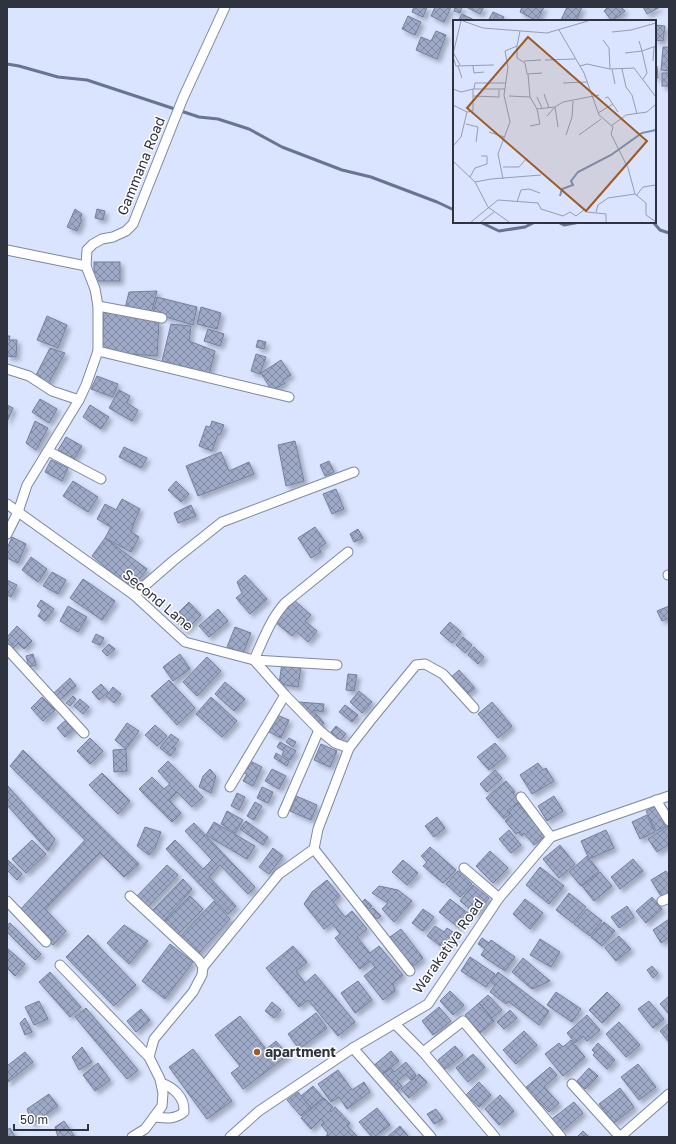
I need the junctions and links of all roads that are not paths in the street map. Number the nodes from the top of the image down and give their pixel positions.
1 (225, 7) edge
2 (7, 250) edge
3 (86, 266) junction
4 (98, 306) junction
5 (162, 318) dead end
6 (98, 351) junction
7 (7, 369) edge
8 (289, 397) dead end
9 (79, 400) junction
10 (48, 451) junction
11 (354, 472) dead end
12 (101, 479) dead end
13 (7, 504) edge
14 (18, 512) junction
15 (7, 534) edge
16 (348, 552) dead end
17 (134, 595) junction
18 (7, 649) edge
19 (254, 660) junction
20 (337, 665) dead end
21 (285, 695) junction
22 (474, 708) dead end
23 (319, 730) junction
24 (84, 733) dead end
25 (349, 748) junction
26 (230, 787) dead end
27 (669, 796) edge
28 (521, 797) dead end
29 (656, 800) junction
30 (284, 814) dead end
31 (669, 821) edge
32 (551, 837) junction
33 (314, 849) junction
34 (464, 868) dead end
35 (130, 896) dead end
36 (499, 898) junction
37 (7, 901) edge
38 (46, 942) dead end
39 (60, 965) dead end
40 (203, 968) junction
41 (410, 971) dead end
42 (395, 1024) junction
43 (353, 1048) junction
44 (424, 1052) junction
45 (148, 1057) junction
46 (161, 1083) junction
47 (572, 1084) dead end
48 (669, 1094) edge
49 (154, 1117) junction
50 (132, 1137) edge
51 (230, 1137) edge
52 (431, 1137) edge
53 (495, 1137) edge
54 (561, 1137) edge
55 (620, 1137) edge

1 - 3 street, Gammana Road
2 - 3 street
3 - 4 street
4 - 5 street
4 - 6 street
6 - 8 street
6 - 9 street
7 - 9 street
9 - 10 street
10 - 12 street
10 - 14 street
11 - 17 street
13 - 14 street, Second Lane
14 - 15 street
14 - 17 street, Second Lane
16 - 19 street
17 - 19 street, Second Lane
18 - 24 street
19 - 20 street, Second Lane
19 - 21 street
21 - 23 street
21 - 26 street
22 - 25 street
23 - 25 street
23 - 30 street
25 - 33 street
27 - 29 street
28 - 32 street
29 - 31 street
29 - 32 street
32 - 36 street, Warakatiya Road
33 - 40 street
33 - 41 street
34 - 36 street
35 - 40 street
36 - 42 street, Warakatiya Road
37 - 38 street
39 - 45 street
40 - 45 street
42 - 43 street, Warakatiya Road
42 - 44 street
43 - 51 street, Warakatiya Road
43 - 52 street
44 - 53 street
44 - 54 street
45 - 46 street
46 - 49 street
46 - 49 street
47 - 55 street
48 - 55 street
49 - 50 street

